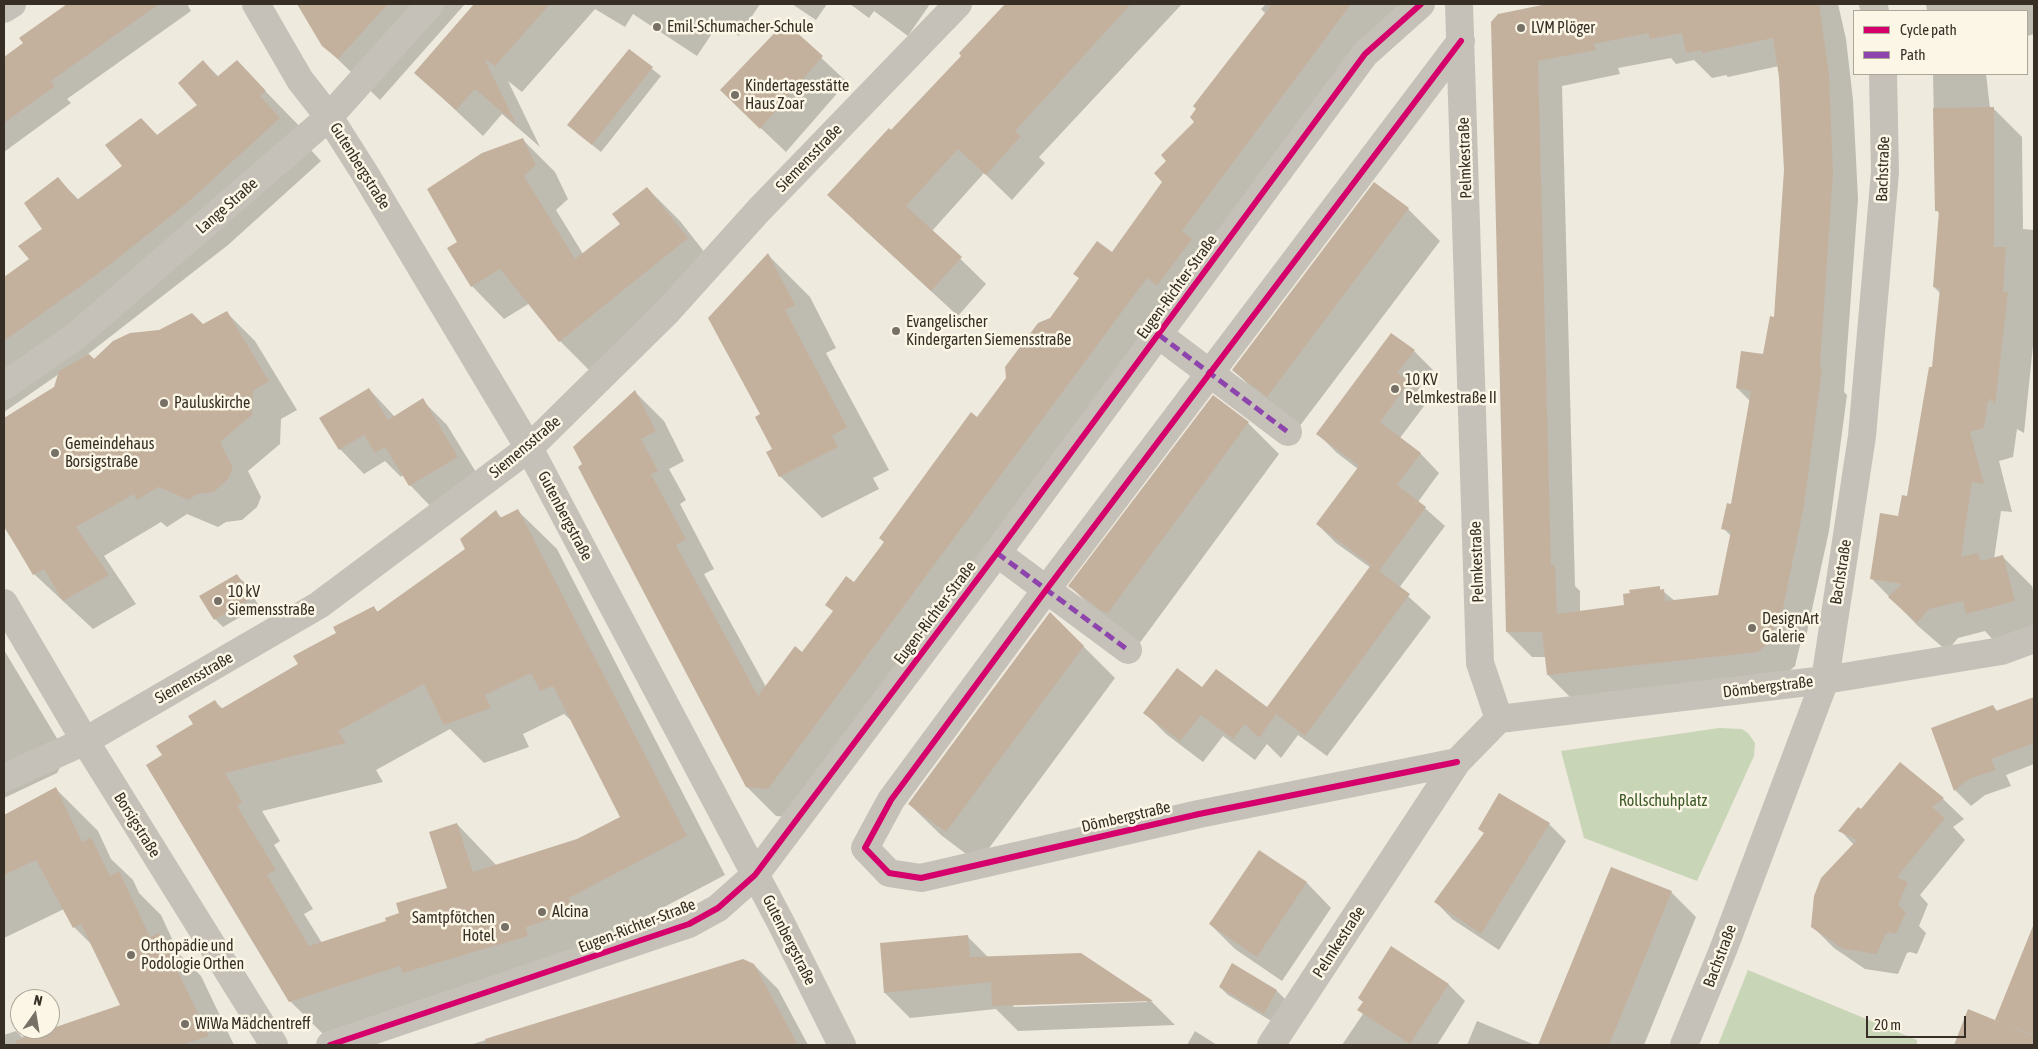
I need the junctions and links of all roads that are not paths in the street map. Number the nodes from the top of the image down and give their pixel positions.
1 (12, 4) edge
2 (256, 4) edge
3 (430, 4) edge
4 (958, 4) edge
5 (1421, 4) edge
6 (1459, 4) edge
7 (4, 9) edge
8 (1461, 42) junction
9 (1883, 75) edge
10 (329, 117) junction
11 (1159, 335) junction
12 (1210, 372) junction
13 (4, 386) edge
14 (1288, 432) dead end
15 (529, 448) junction
16 (997, 554) junction
17 (1046, 590) junction
18 (4, 603) edge
19 (2034, 639) edge
20 (1128, 650) dead end
21 (1825, 680) junction
22 (1499, 719) junction
23 (85, 742) junction
24 (1457, 762) junction
25 (4, 778) edge
26 (755, 875) junction
27 (274, 1045) edge
28 (330, 1045) edge
29 (842, 1045) edge
30 (1271, 1045) edge
31 (1684, 1045) edge

1 - 7 street
2 - 10 street, Gutenbergstraße
3 - 10 street, Lange Straße
4 - 15 street, Siemensstraße
5 - 11 street, Eugen-Richter-Straße
6 - 8 street, Pelmkestraße
8 - 12 street
8 - 22 street, Pelmkestraße
9 - 21 street, Bachstraße
10 - 13 street, Lange Straße
10 - 15 street, Gutenbergstraße
11 - 12 street, Eugen-Richter-Straße
11 - 16 street, Eugen-Richter-Straße
12 - 14 street, Eugen-Richter-Straße
12 - 17 street
15 - 23 street, Siemensstraße
15 - 26 street, Gutenbergstraße
16 - 17 street, Eugen-Richter-Straße
16 - 26 street, Eugen-Richter-Straße
17 - 20 street, Eugen-Richter-Straße
17 - 24 street, Dömbergstraße
18 - 23 street, Borsigstraße
19 - 21 street, Dömbergstraße
21 - 22 street, Dömbergstraße
21 - 31 street, Bachstraße
22 - 24 street, Pelmkestraße
23 - 25 street, Siemensstraße
23 - 27 street, Borsigstraße
24 - 30 street, Pelmkestraße
26 - 28 street, Eugen-Richter-Straße
26 - 29 street, Gutenbergstraße

